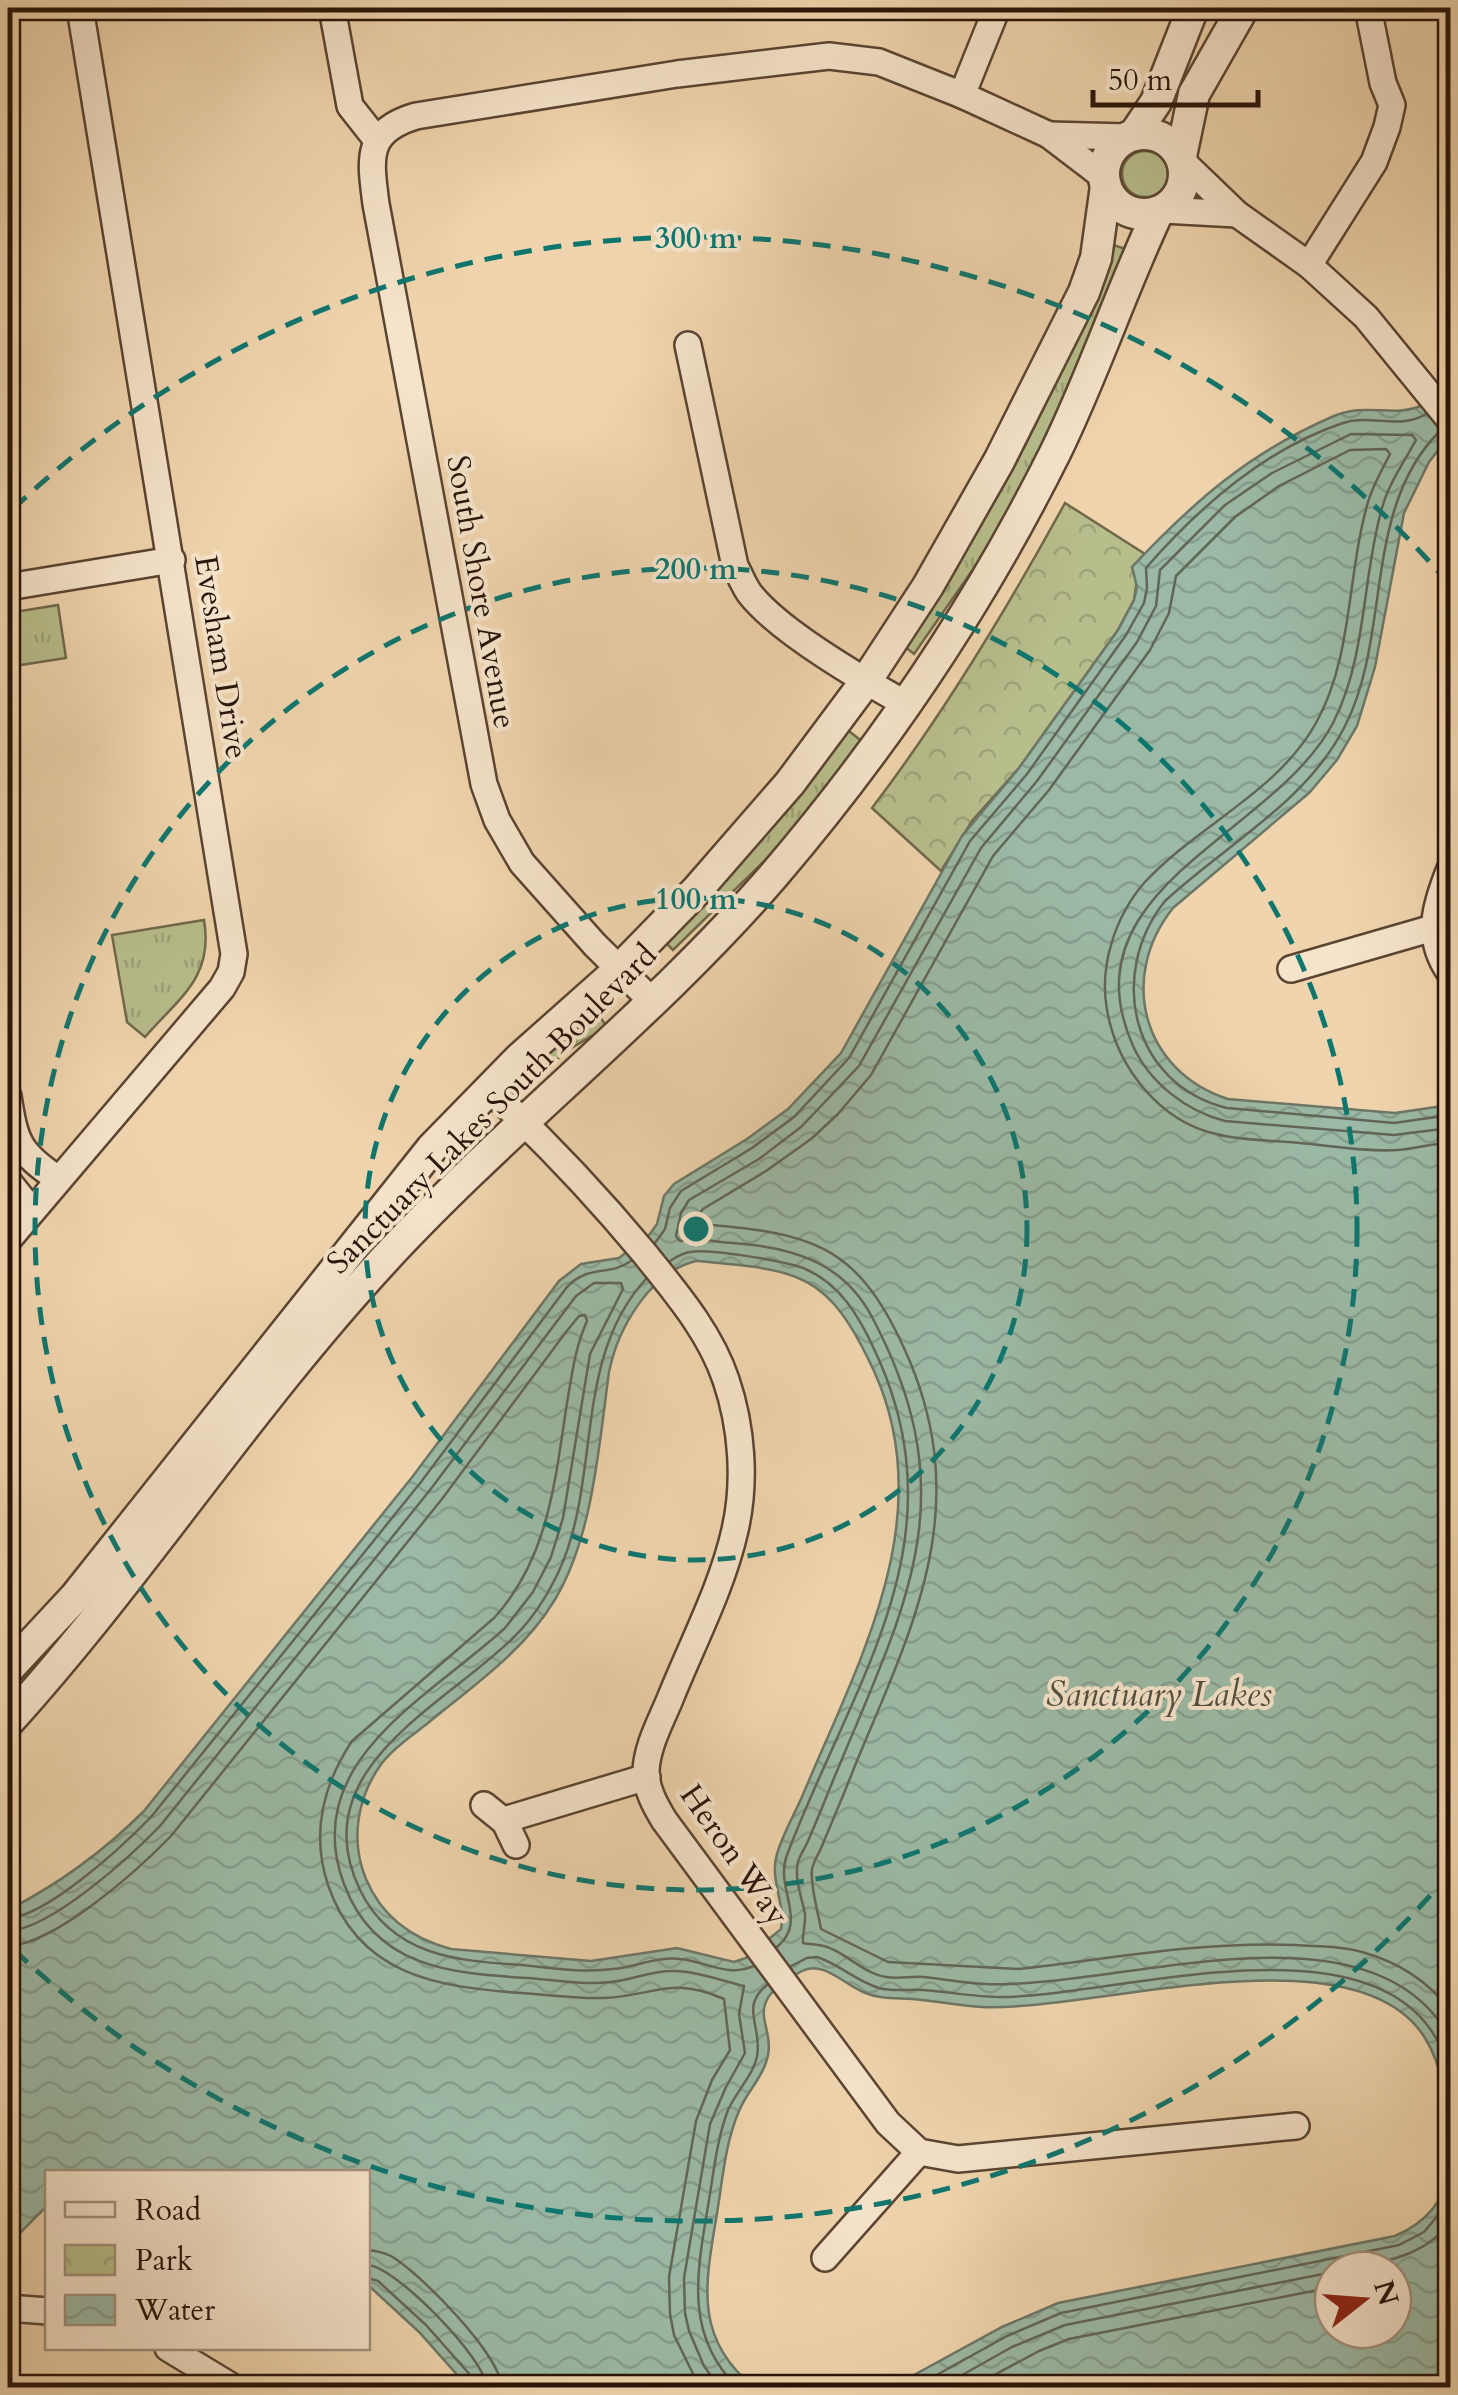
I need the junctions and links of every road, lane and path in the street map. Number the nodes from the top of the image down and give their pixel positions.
1 (80, 8) edge
2 (332, 8) edge
3 (997, 8) edge
4 (1193, 8) edge
5 (1243, 8) edge
6 (1368, 8) edge
7 (962, 95) junction
8 (1049, 135) junction
9 (1131, 136) junction
10 (376, 139) junction
11 (1182, 160) junction
12 (1105, 181) junction
13 (1160, 211) junction
14 (1237, 214) junction
15 (1309, 265) junction
16 (688, 345) dead end
17 (1450, 420) edge
18 (172, 560) junction
19 (8, 587) edge
20 (866, 682) junction
21 (906, 704) junction
22 (1450, 870) edge
23 (1433, 928) junction
24 (1290, 969) dead end
25 (620, 970) junction
26 (1450, 973) edge
27 (652, 1001) junction
28 (489, 1089) junction
29 (8, 1096) edge
30 (523, 1120) junction
31 (58, 1179) junction
32 (8, 1181) edge
33 (32, 1211) junction
34 (8, 1240) edge
35 (8, 1670) edge
36 (8, 1720) edge
37 (647, 1777) junction
38 (516, 1845) dead end
39 (1296, 2126) dead end
40 (920, 2152) junction
41 (825, 2258) dead end
42 (8, 2308) edge
43 (45, 2311) edge
44 (171, 2350) edge
45 (234, 2388) edge

1 - 18 street, Evesham Drive
2 - 10 street
3 - 7 street
4 - 9 street
5 - 11 street
6 - 15 street
7 - 8 street
7 - 10 street
8 - 9 street
8 - 12 street
9 - 11 street
9 - 12 street
10 - 25 street, South Shore Avenue
11 - 13 street
11 - 14 street
12 - 13 street
12 - 20 street, Sanctuary Lakes South Boulevard
13 - 14 street
13 - 21 street, Sanctuary Lakes South Boulevard
14 - 15 street
15 - 17 street
16 - 20 street
18 - 19 street
18 - 31 street, Evesham Drive
20 - 21 street
20 - 25 street, Sanctuary Lakes South Boulevard
21 - 27 street, Sanctuary Lakes South Boulevard
22 - 23 street
23 - 24 street
23 - 26 street
25 - 27 street, South Shore Avenue
25 - 28 street, Sanctuary Lakes South Boulevard
27 - 30 street, Sanctuary Lakes South Boulevard
28 - 30 street, Heron Way
28 - 35 street, Sanctuary Lakes South Boulevard
29 - 31 street
30 - 36 street, Sanctuary Lakes South Boulevard
30 - 37 street, Heron Way
31 - 33 street, Evesham Drive
32 - 33 street
33 - 34 street, Evesham Drive
37 - 38 street
37 - 40 street, Heron Way
39 - 40 street
40 - 41 street
42 - 43 street
44 - 45 street

